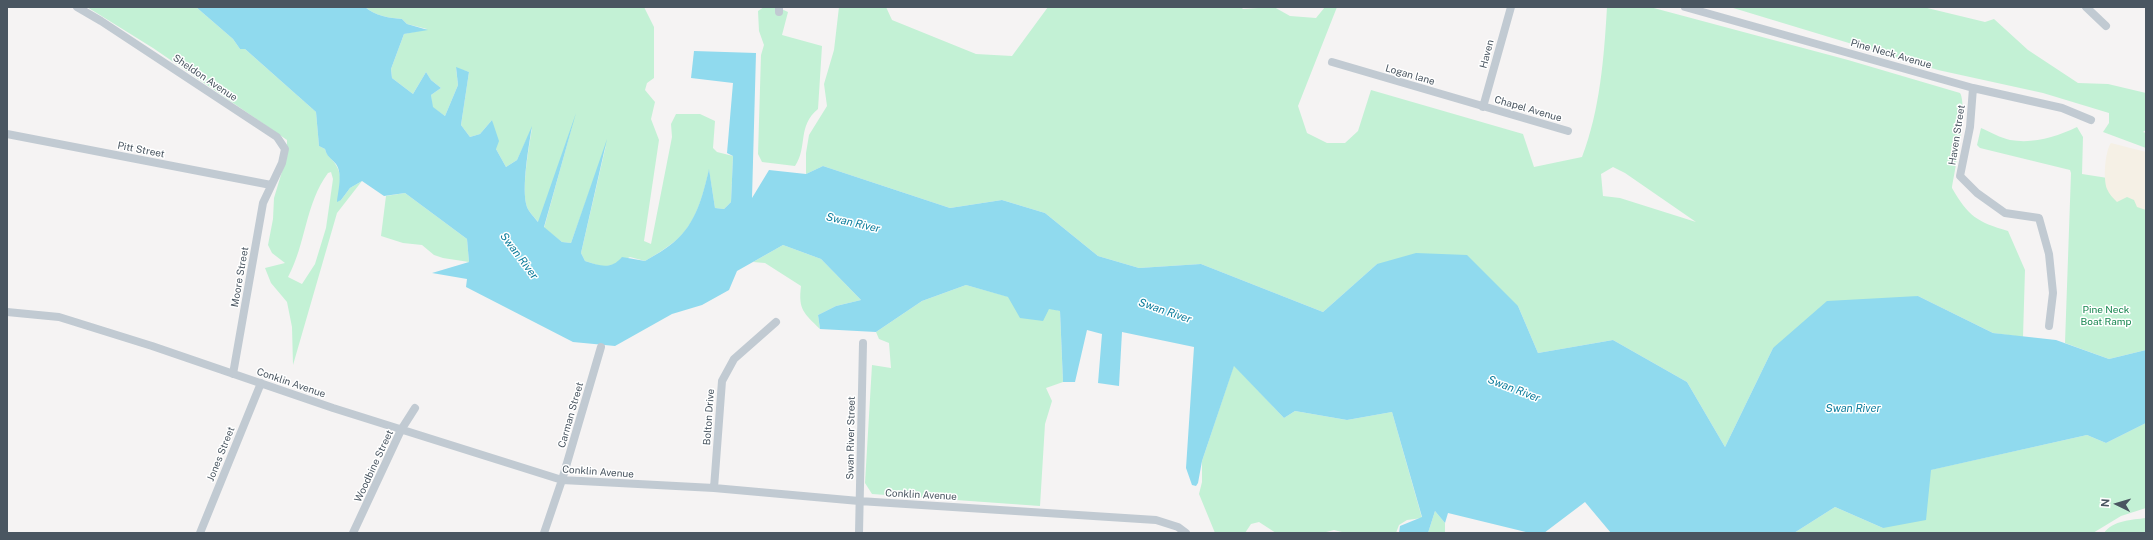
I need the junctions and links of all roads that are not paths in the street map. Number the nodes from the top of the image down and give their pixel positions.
1 (77, 7) edge
2 (1511, 7) edge
3 (1685, 7) edge
4 (2086, 7) edge
5 (2106, 26) dead end
6 (1332, 62) dead end
7 (1973, 88) junction
8 (1483, 107) junction
9 (2091, 120) dead end
10 (1568, 131) dead end
11 (7, 134) edge
12 (271, 185) junction
13 (7, 312) edge
14 (776, 322) dead end
15 (2049, 326) dead end
16 (863, 343) dead end
17 (601, 347) dead end
18 (233, 374) junction
19 (261, 383) junction
20 (415, 408) dead end
21 (401, 430) junction
22 (562, 480) junction
23 (714, 488) junction
24 (859, 501) junction
25 (200, 533) edge
26 (353, 533) edge
27 (544, 533) edge
28 (859, 533) edge
29 (1186, 533) edge

1 - 12 street, Sheldon Avenue
2 - 8 street, Haven
3 - 7 street, Pine Neck Avenue
4 - 5 street
6 - 8 street, Logan lane
7 - 9 street, Pine Neck Avenue
7 - 15 street, Haven Street
8 - 10 street, Chapel Avenue
11 - 12 street, Pitt Street
12 - 18 street, Moore Street
13 - 18 street, Conklin Avenue
14 - 23 street, Bolton Drive
16 - 24 street, Swan River Street
17 - 22 street, Carman Street
18 - 19 street, Conklin Avenue
19 - 21 street, Conklin Avenue
19 - 25 street, Jones Street
20 - 21 street, Woodbine Street
21 - 22 street, Conklin Avenue
21 - 26 street, Woodbine Street
22 - 23 street, Conklin Avenue
22 - 27 street, Carman Street
23 - 24 street, Conklin Avenue
24 - 28 street, Swan River Street
24 - 29 street, Conklin Avenue

